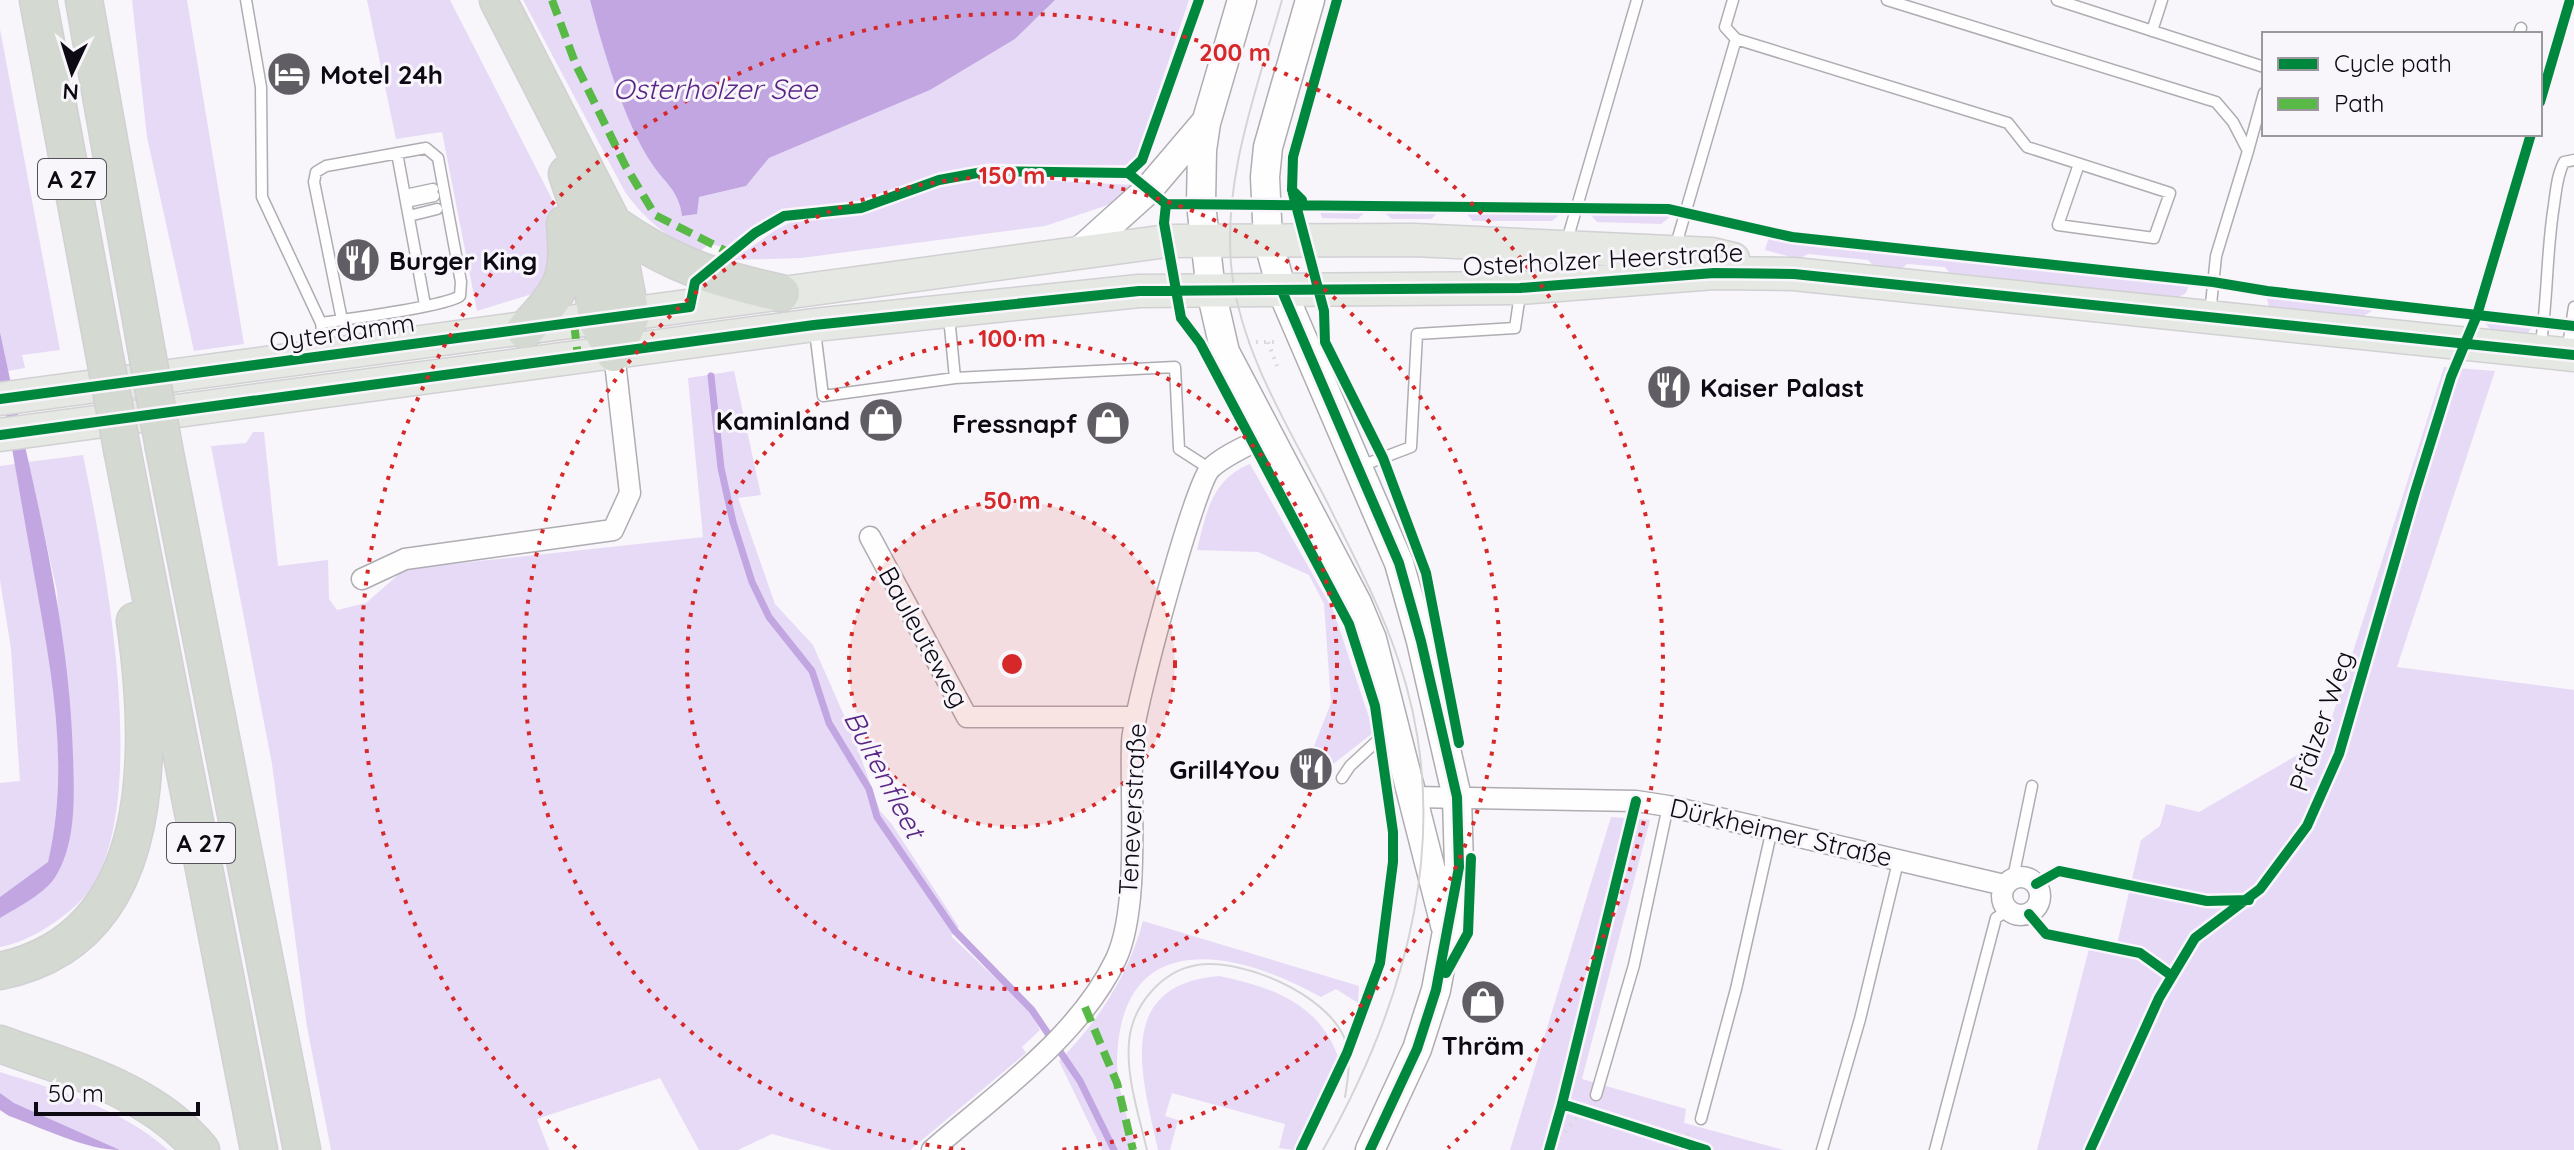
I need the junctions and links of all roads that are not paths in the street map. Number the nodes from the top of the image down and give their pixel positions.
1 (38, 0) edge
2 (84, 0) edge
3 (108, 0) edge
4 (246, 0) edge
5 (477, 0) edge
6 (498, 0) edge
7 (1242, 0) edge
8 (1310, 0) edge
9 (1637, 0) edge
10 (1733, 0) edge
11 (1887, 0) edge
12 (2057, 0) edge
13 (2162, 0) edge
14 (2152, 31) junction
15 (1736, 39) junction
16 (2262, 66) edge
17 (2262, 100) edge
18 (1206, 123) junction
19 (545, 128) junction
20 (2248, 151) junction
21 (397, 153) junction
22 (2574, 160) edge
23 (2079, 164) junction
24 (407, 206) junction
25 (123, 219) junction
26 (613, 224) junction
27 (1206, 240) junction
28 (1268, 240) junction
29 (1566, 246) junction
30 (1080, 251) junction
31 (1674, 251) junction
32 (1794, 274) junction
33 (848, 282) joint
34 (1520, 288) junction
35 (1211, 291) junction
36 (1282, 291) junction
37 (781, 293) junction
38 (425, 305) junction
39 (2574, 307) edge
40 (948, 311) junction
41 (2209, 316) junction
42 (614, 318) junction
43 (342, 320) junction
44 (321, 323) junction
45 (814, 325) junction
46 (525, 330) junction
47 (614, 353) junction
48 (2560, 354) edge
49 (326, 357) junction
50 (955, 378) junction
51 (0, 399) edge
52 (0, 435) edge
53 (1268, 435) junction
54 (1358, 467) junction
55 (1210, 469) junction
56 (139, 537) junction
57 (870, 537) dead end
58 (362, 579) dead end
59 (1135, 717) junction
60 (1396, 724) junction
61 (1342, 778) dead end
62 (2032, 786) dead end
63 (1412, 797) junction
64 (1457, 797) junction
65 (1668, 806) junction
66 (1772, 829) junction
67 (1899, 858) junction
68 (2008, 882) junction
69 (2007, 911) junction
70 (1448, 934) junction
71 (0, 971) edge
72 (0, 1044) edge
73 (1596, 1095) road end
74 (1701, 1119) dead end
75 (201, 1150) edge
76 (259, 1150) edge
77 (302, 1150) edge
78 (932, 1150) edge
79 (1370, 1150) edge
80 (1822, 1150) edge
81 (1935, 1150) edge

1 - 56 highway, A 27, bridge
2 - 25 highway, A 27
3 - 25 highway
4 - 44 lane
5 - 19 highway
6 - 26 highway
7 - 18 street
8 - 28 street
9 - 29 lane
10 - 15 lane
11 - 20 lane
12 - 14 lane
13 - 14 lane
14 - 16 lane
15 - 23 lane
15 - 31 lane
17 - 20 lane
18 - 27 street
18 - 30 street
19 - 42 highway
19 - 46 highway
20 - 41 lane
21 - 24 lane
21 - 38 lane
21 - 43 lane
22 - 48 lane
23 - 23 lane
24 - 24 lane
24 - 38 lane
25 - 77 highway, A 27, bridge
26 - 37 highway
26 - 42 highway
27 - 28 main road, Osterholzer Heerstraße
27 - 30 main road, Osterholzer Heerstraße
27 - 35 street
28 - 29 main road, Osterholzer Heerstraße
28 - 36 street
29 - 31 main road, Osterholzer Heerstraße
30 - 33 main road, Osterholzer Heerstraße
31 - 32 main road, Osterholzer Heerstraße
32 - 34 main road, Osterholzer Heerstraße
32 - 41 main road, Osterholzer Heerstraße
33 - 37 main road, Oyterdamm
34 - 36 main road, Osterholzer Heerstraße
34 - 54 lane
35 - 36 main road, Osterholzer Heerstraße
35 - 40 main road, Osterholzer Heerstraße
35 - 53 street
36 - 54 street
37 - 42 main road, Oyterdamm
38 - 43 lane
39 - 48 lane
40 - 45 main road, Osterholzer Heerstraße
40 - 50 lane
41 - 48 main road, Osterholzer Heerstraße
42 - 46 main road, Oyterdamm
42 - 47 highway
43 - 44 lane
44 - 49 lane
45 - 47 main road
45 - 50 lane
46 - 49 main road, Oyterdamm
47 - 52 main road
47 - 58 street
49 - 51 main road, Oyterdamm
50 - 55 lane
53 - 55 street
53 - 60 street
54 - 64 street
55 - 59 street, Teneverstraße
56 - 71 highway
56 - 76 highway, A 27
57 - 59 street, Bauleuteweg
59 - 78 street, Teneverstraße
60 - 61 lane
60 - 63 street
62 - 68 lane
63 - 64 street, Dürkheimer Straße
63 - 70 street
64 - 65 street, Dürkheimer Straße
64 - 70 street
65 - 66 street, Dürkheimer Straße
65 - 73 lane
66 - 67 street, Dürkheimer Straße
66 - 74 lane
67 - 68 street, Dürkheimer Straße
67 - 80 lane
68 - 69 street
68 - 69 street, Dürkheimer Straße
69 - 81 lane
70 - 79 street
72 - 75 highway

